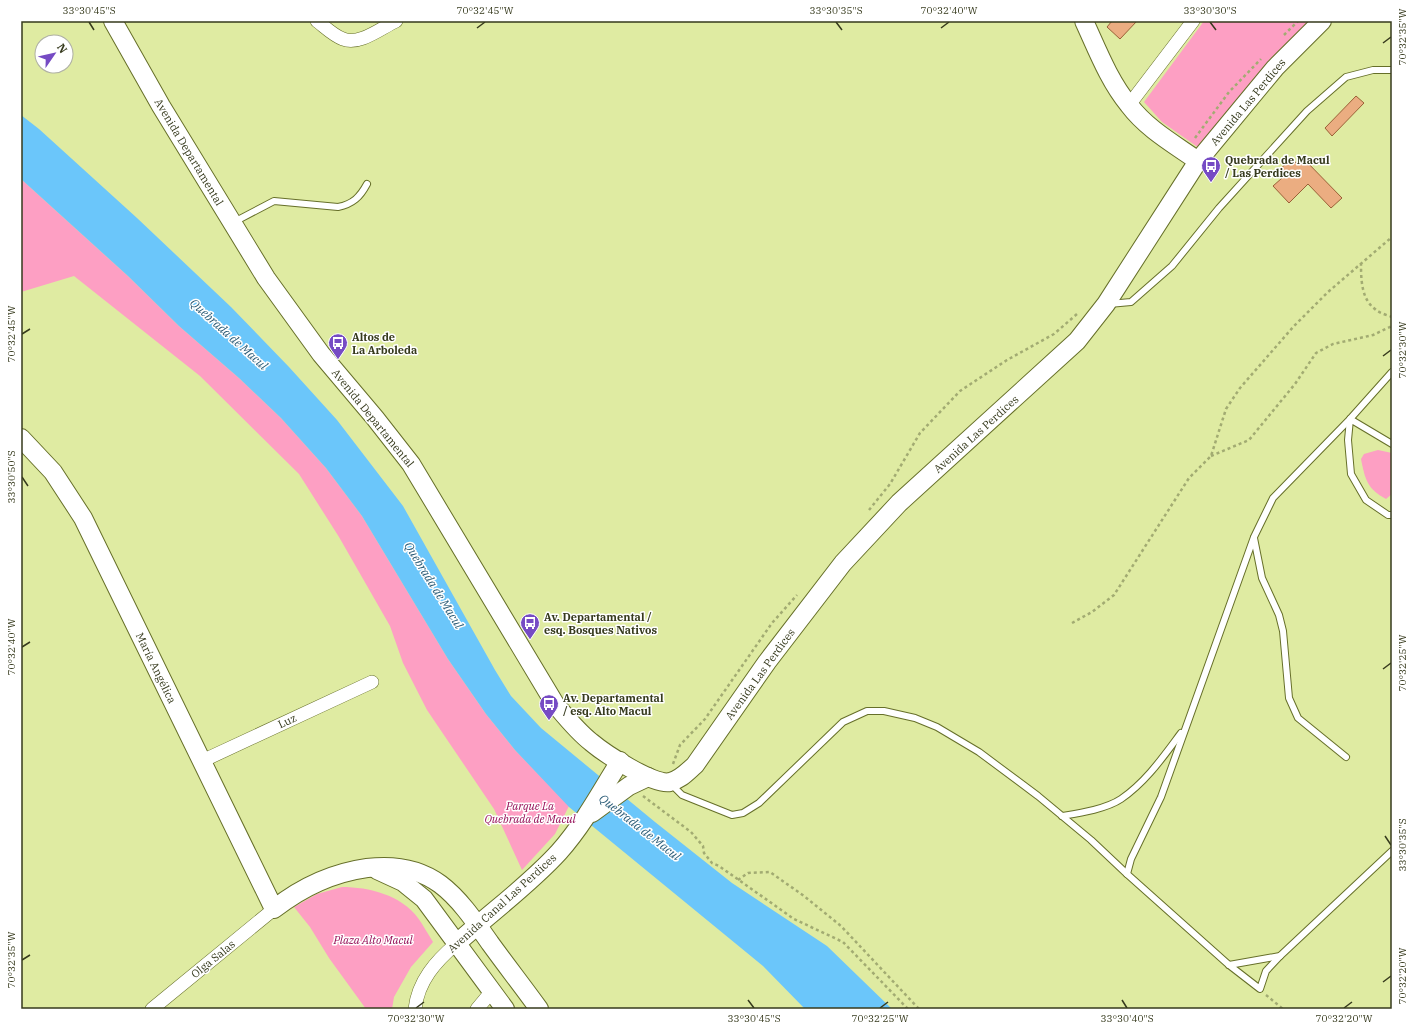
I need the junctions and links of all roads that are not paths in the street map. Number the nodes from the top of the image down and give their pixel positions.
1 (113, 21) edge
2 (317, 21) edge
3 (396, 21) edge
4 (1084, 21) edge
5 (1192, 21) edge
6 (1322, 21) edge
7 (1392, 70) edge
8 (1129, 105) junction
9 (1192, 156) junction
10 (367, 184) dead end
11 (232, 223) junction
12 (1106, 304) junction
13 (1392, 372) edge
14 (1350, 419) junction
15 (21, 438) edge
16 (1392, 444) edge
17 (1392, 515) edge
18 (1254, 537) junction
19 (372, 682) dead end
20 (1184, 729) junction
21 (1346, 757) dead end
22 (202, 761) junction
23 (620, 761) junction
24 (659, 781) junction
25 (620, 785) junction
26 (1062, 816) junction
27 (1392, 852) edge
28 (368, 868) junction
29 (1127, 874) junction
30 (274, 909) junction
31 (478, 925) junction
32 (456, 944) junction
33 (1280, 956) junction
34 (1229, 965) junction
35 (492, 991) junction
36 (152, 1009) edge
37 (415, 1009) edge
38 (477, 1009) edge
39 (505, 1009) edge
40 (539, 1009) edge

1 - 11 street, Avenida Departamental
2 - 3 street
4 - 8 street
5 - 8 street
6 - 9 street, Avenida Las Perdices
7 - 12 lane
8 - 9 street
9 - 12 street, Avenida Las Perdices
10 - 11 lane
11 - 23 street, Avenida Departamental
12 - 24 street, Avenida Las Perdices
13 - 14 lane
14 - 16 lane
14 - 17 lane
14 - 18 lane
15 - 22 street, María Angélica
18 - 20 lane
18 - 21 lane
19 - 22 street, Luz
20 - 26 lane
20 - 29 lane
22 - 30 street, María Angélica
23 - 24 street
23 - 25 street
24 - 25 street, Avenida Las Perdices
24 - 26 lane
25 - 31 street, Avenida Canal Las Perdices
26 - 29 lane
27 - 33 lane
28 - 30 street
28 - 31 street
28 - 32 street
29 - 34 lane
30 - 36 street, Olga Salas
31 - 32 street, Avenida Canal Las Perdices
31 - 40 street
32 - 35 street
32 - 37 street, Avenida Canal Las Perdices
33 - 34 lane
33 - 34 lane
35 - 38 street
35 - 39 street

